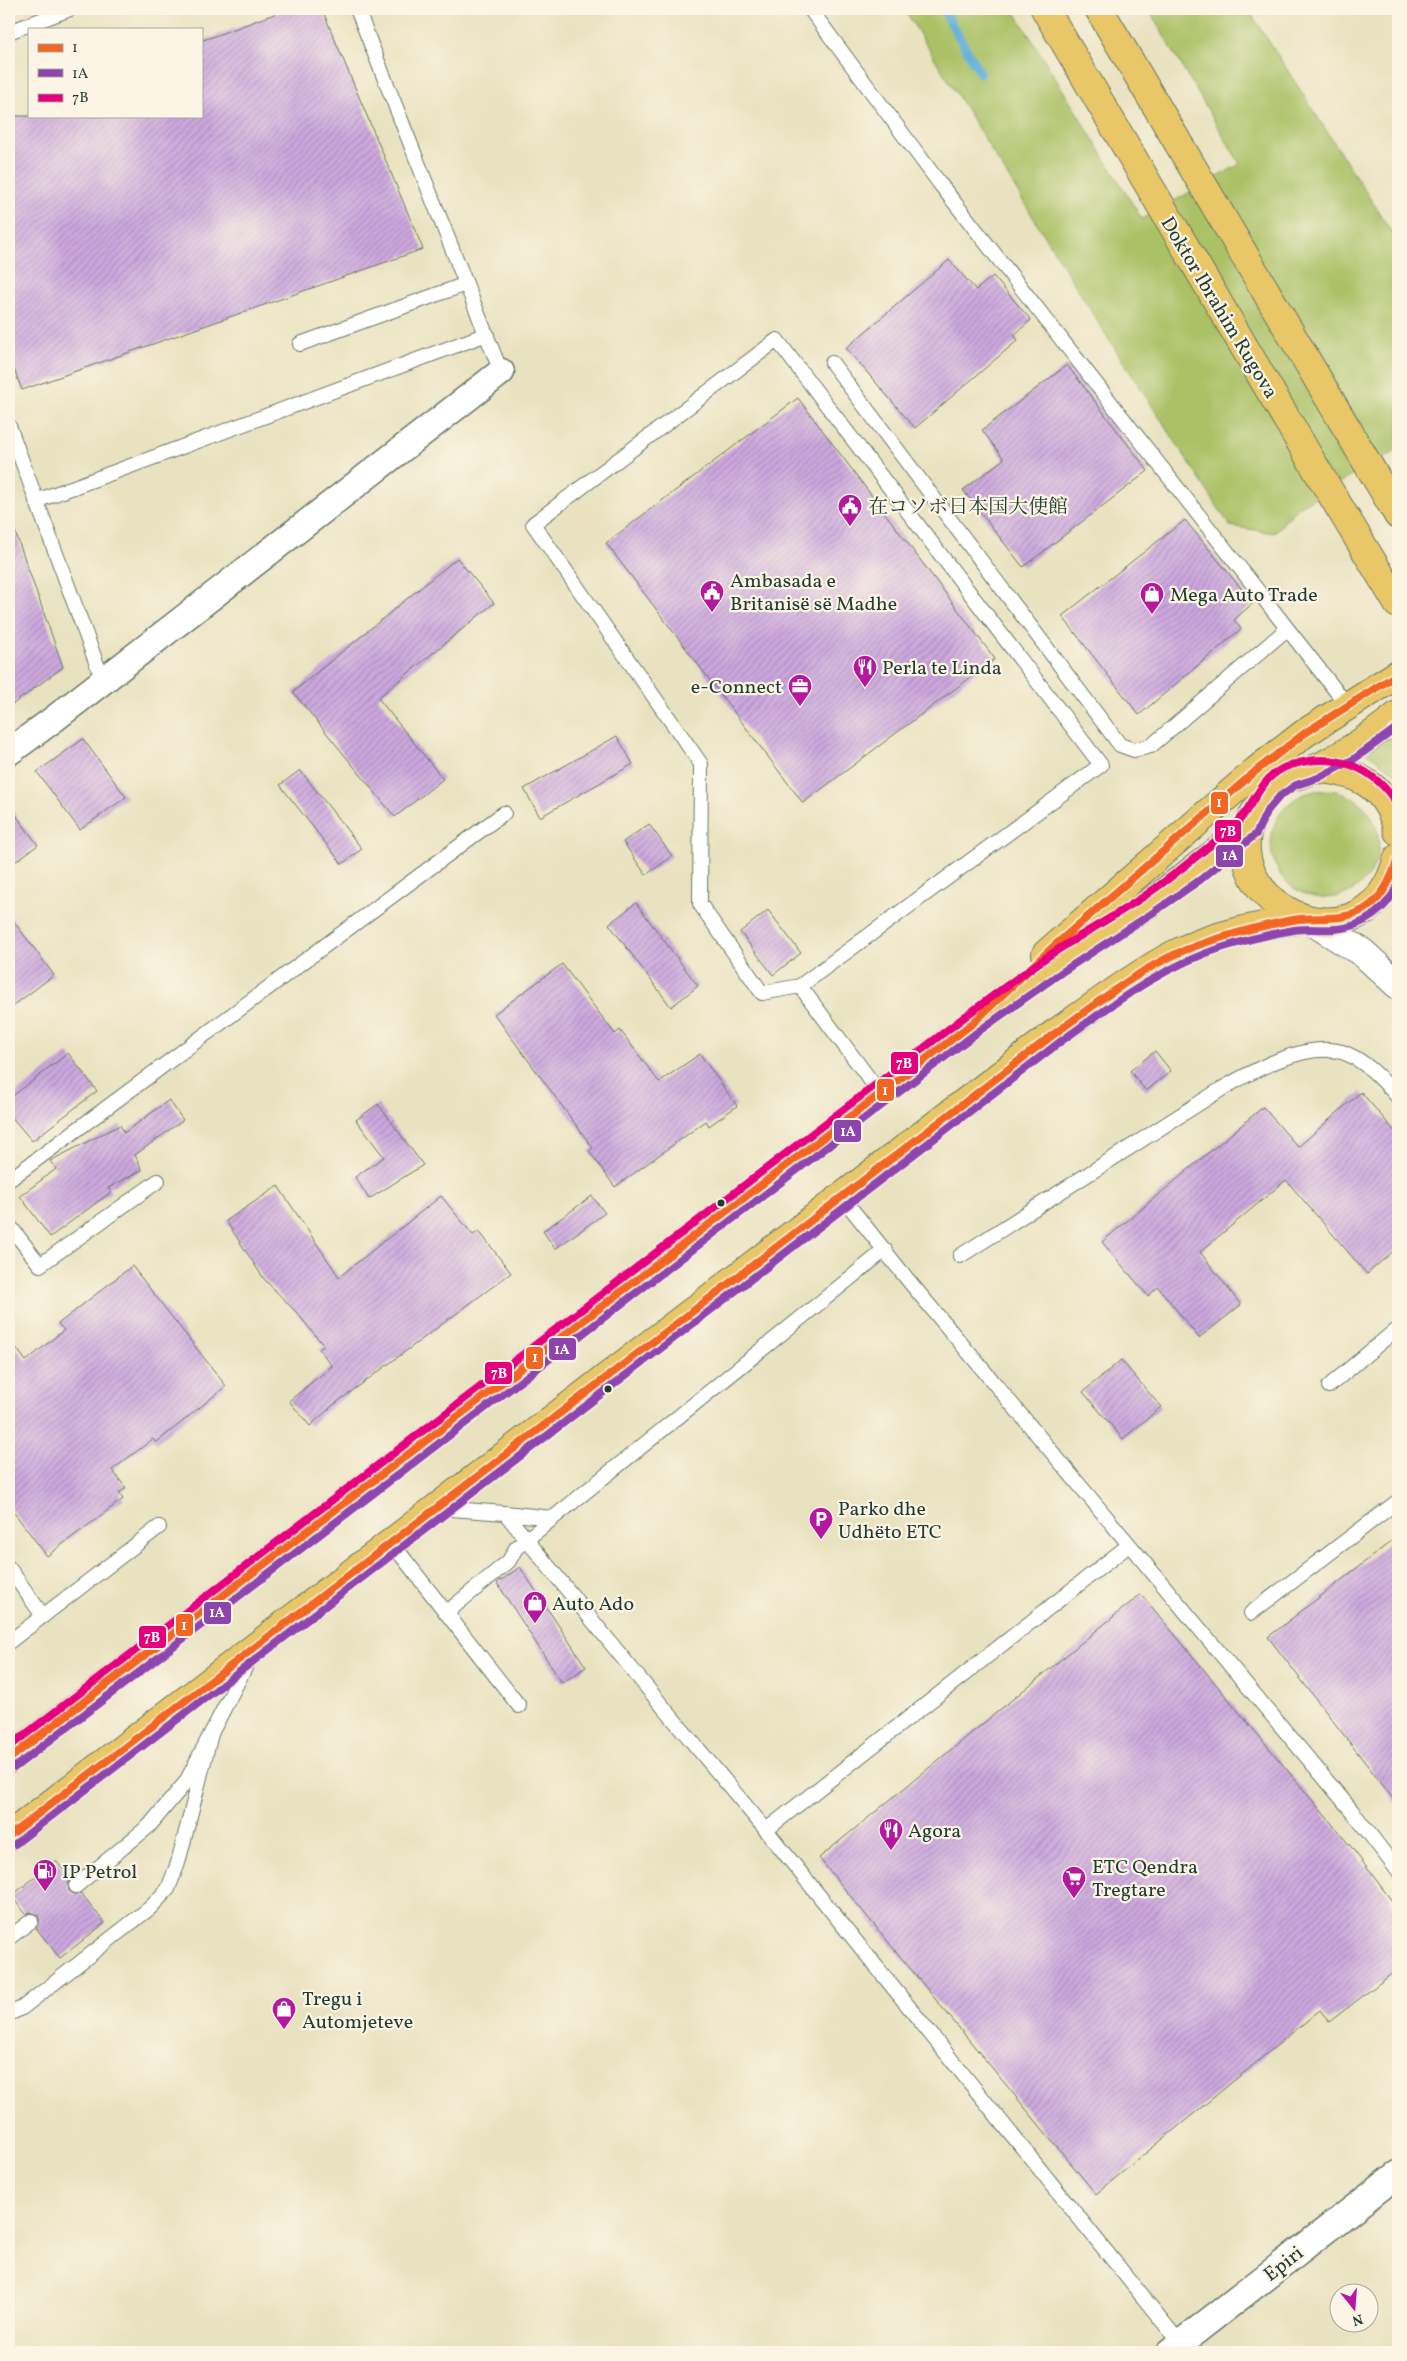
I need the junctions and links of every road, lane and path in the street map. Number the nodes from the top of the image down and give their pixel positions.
1 (70, 9) edge
2 (357, 9) edge
3 (810, 9) edge
4 (1045, 9) edge
5 (1099, 9) edge
6 (9, 32) edge
7 (466, 284) junction
8 (487, 334) junction
9 (300, 344) dead end
10 (832, 364) dead end
11 (501, 372) joint
12 (9, 426) edge
13 (36, 501) junction
14 (1398, 515) edge
15 (1398, 604) edge
16 (1287, 628) junction
17 (1398, 674) edge
18 (103, 681) junction
19 (1347, 705) junction
20 (1398, 715) edge
21 (9, 752) edge
22 (1314, 769) junction
23 (504, 813) dead end
24 (1249, 827) junction
25 (1398, 831) edge
26 (1398, 858) edge
27 (1307, 920) junction
28 (1398, 985) edge
29 (800, 986) junction
30 (973, 1023) junction
31 (880, 1093) junction
32 (1398, 1097) edge
33 (9, 1180) edge
34 (158, 1181) dead end
35 (842, 1197) junction
36 (9, 1225) edge
37 (885, 1250) junction
38 (960, 1256) dead end
39 (1398, 1328) edge
40 (1329, 1386) dead end
41 (1398, 1501) edge
42 (436, 1508) junction
43 (505, 1513) junction
44 (552, 1518) junction
45 (159, 1527) dead end
46 (526, 1540) junction
47 (392, 1542) junction
48 (1130, 1545) junction
49 (9, 1568) edge
50 (446, 1612) junction
51 (1251, 1613) dead end
52 (43, 1616) junction
53 (9, 1642) edge
54 (257, 1646) junction
55 (519, 1706) dead end
56 (211, 1734) junction
57 (9, 1759) edge
58 (766, 1830) junction
59 (9, 1836) edge
60 (1398, 1871) edge
61 (76, 1886) dead end
62 (30, 1921) dead end
63 (9, 1938) edge
64 (9, 2014) edge
65 (1398, 2174) edge
66 (1174, 2348) edge

1 - 6 lane
2 - 7 lane
3 - 16 lane
4 - 15 highway, Doktor Ibrahim Rugova
5 - 14 highway
7 - 8 lane
7 - 9 lane
8 - 11 lane
8 - 13 lane
10 - 16 lane
11 - 18 street
12 - 13 lane
13 - 18 lane
16 - 19 lane
17 - 19 highway
18 - 21 street
19 - 30 highway
20 - 22 highway
22 - 24 highway
22 - 25 highway
23 - 33 lane
24 - 27 highway
24 - 30 highway
26 - 27 highway
27 - 28 street
27 - 35 highway
29 - 29 lane
29 - 31 lane
30 - 31 highway
31 - 57 highway
32 - 38 lane
34 - 36 lane
35 - 37 lane
35 - 42 highway
37 - 44 lane
37 - 48 lane
39 - 40 lane
41 - 51 lane
42 - 43 lane
42 - 47 highway
43 - 44 lane
43 - 46 lane
44 - 46 lane
45 - 52 lane
46 - 50 lane
46 - 58 lane
47 - 50 lane
47 - 54 highway
48 - 58 lane
48 - 60 lane
49 - 52 lane
50 - 55 lane
52 - 53 lane
54 - 56 lane
54 - 59 highway
56 - 61 lane
56 - 64 lane
58 - 66 lane
62 - 63 lane
65 - 66 street, Epiri

